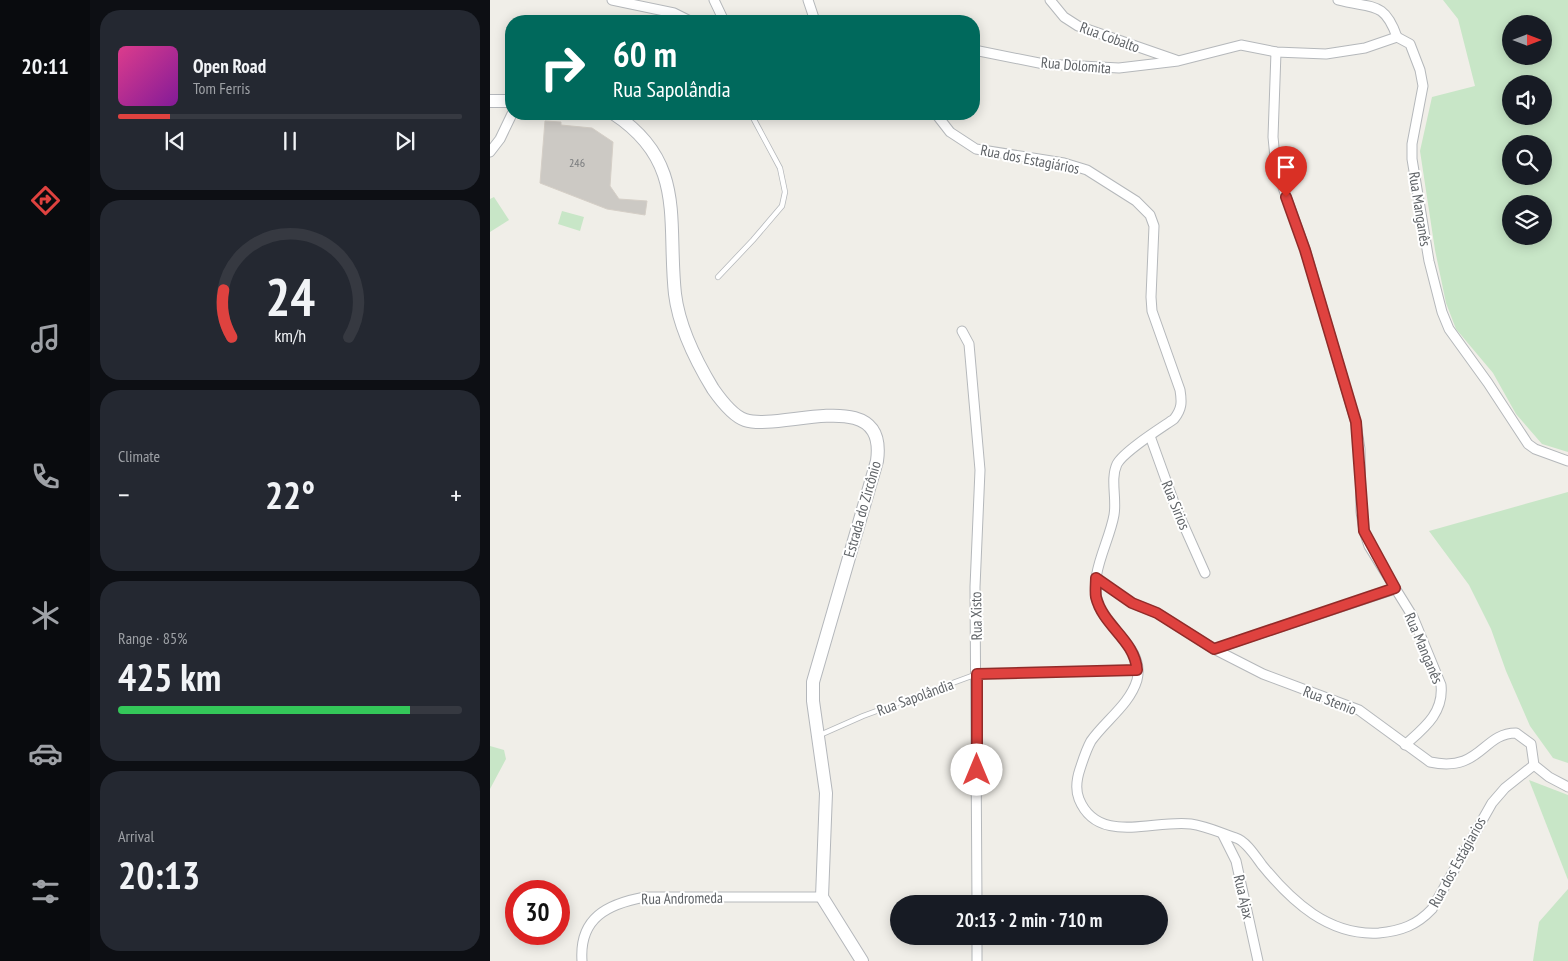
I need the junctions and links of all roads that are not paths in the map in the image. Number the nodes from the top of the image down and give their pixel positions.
1 (612, 0) edge
2 (714, 0) edge
3 (808, 0) edge
4 (1050, 0) edge
5 (1338, 0) edge
6 (655, 4) edge
7 (678, 15) edge
8 (721, 15) edge
9 (813, 15) edge
10 (1397, 37) junction
11 (980, 51) edge
12 (1276, 52) junction
13 (1178, 61) junction
14 (490, 101) edge
15 (505, 101) edge
16 (509, 120) edge
17 (623, 120) edge
18 (755, 120) edge
19 (941, 120) edge
20 (490, 152) edge
21 (718, 277) dead end
22 (962, 331) dead end
23 (1150, 436) junction
24 (1568, 461) edge
25 (1205, 572) dead end
26 (1096, 578) junction
27 (1395, 588) junction
28 (1214, 649) junction
29 (1137, 670) junction
30 (977, 674) junction
31 (817, 736) junction
32 (1405, 746) junction
33 (1534, 765) junction
34 (1568, 787) edge
35 (1223, 835) junction
36 (977, 895) edge
37 (822, 897) junction
38 (977, 945) edge
39 (582, 961) edge
40 (862, 961) edge
41 (977, 961) edge
42 (1258, 961) edge

1 - 6 street
2 - 8 street
3 - 9 street
4 - 13 street, Rua Cobalto
5 - 10 street
6 - 7 street
10 - 12 street
10 - 24 street, Rua Manganês
11 - 13 street, Rua Dolomita
12 - 13 street
12 - 27 street, Rua Manganês
14 - 15 street
16 - 20 street
17 - 31 street, Estrada do Zircônio
18 - 21 lane
19 - 23 street, Rua dos Estagiários
22 - 30 street, Rua Xisto
23 - 25 street, Rua Sirios
23 - 26 street, Rua dos Estagiários
26 - 28 street, Rua Stenio
26 - 29 street, Rua dos Estagiários
27 - 28 street
27 - 32 street, Rua Manganês
28 - 32 street, Rua Stenio
29 - 30 lane, Rua Sapolândia
29 - 35 street
30 - 31 lane, Rua Sapolândia
30 - 36 street, Rua Xisto
31 - 37 street, Estrada do Zircônio
32 - 33 street, Rua Stenio
33 - 34 street
33 - 35 street, Rua dos Estágiarios
35 - 42 street, Rua Ajax
37 - 39 street, Rua Andromeda
37 - 40 street
38 - 41 street

